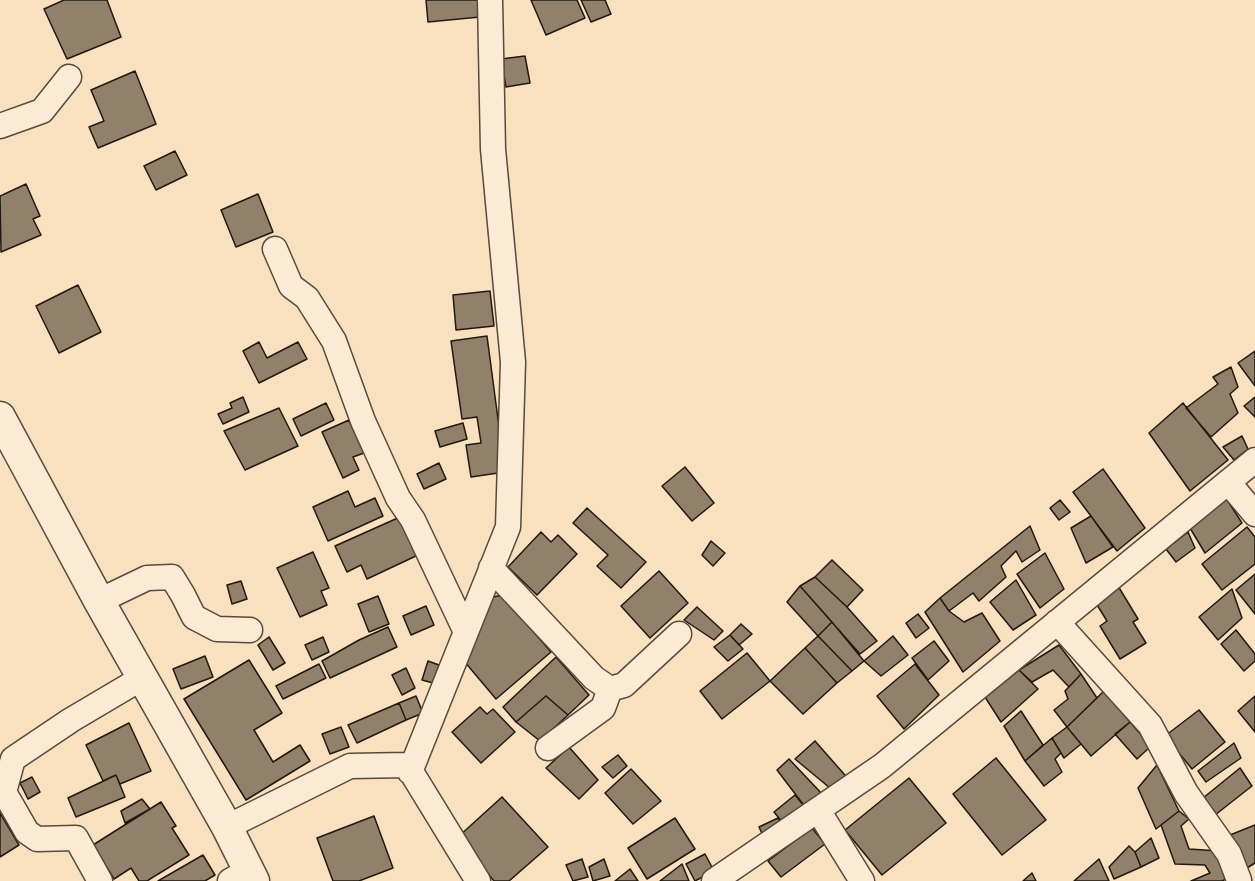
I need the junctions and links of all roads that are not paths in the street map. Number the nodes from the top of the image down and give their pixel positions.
1 (490, 0) edge
2 (69, 77) dead end
3 (0, 126) edge
4 (275, 249) dead end
5 (0, 417) edge
6 (1255, 460) edge
7 (1228, 482) junction
8 (1255, 514) edge
9 (491, 568) junction
10 (99, 601) junction
11 (1057, 622) junction
12 (250, 630) dead end
13 (466, 632) junction
14 (679, 634) dead end
15 (142, 678) junction
16 (610, 689) junction
17 (548, 748) dead end
18 (410, 772) junction
19 (818, 810) junction
20 (227, 827) junction
21 (1255, 871) edge
22 (244, 877) edge
23 (100, 881) edge
24 (478, 881) edge
25 (714, 881) edge
26 (862, 881) edge
27 (1239, 881) edge

1 - 9 street
2 - 3 street
4 - 13 street
5 - 10 street
6 - 7 street
7 - 8 street
7 - 11 street
9 - 13 street
9 - 16 street
10 - 12 street
10 - 15 street
11 - 19 street
11 - 27 street
13 - 18 street
14 - 16 street
15 - 20 street
15 - 23 street
16 - 17 street
18 - 20 street
18 - 24 street
19 - 25 street
19 - 26 street
20 - 22 street
21 - 27 street

